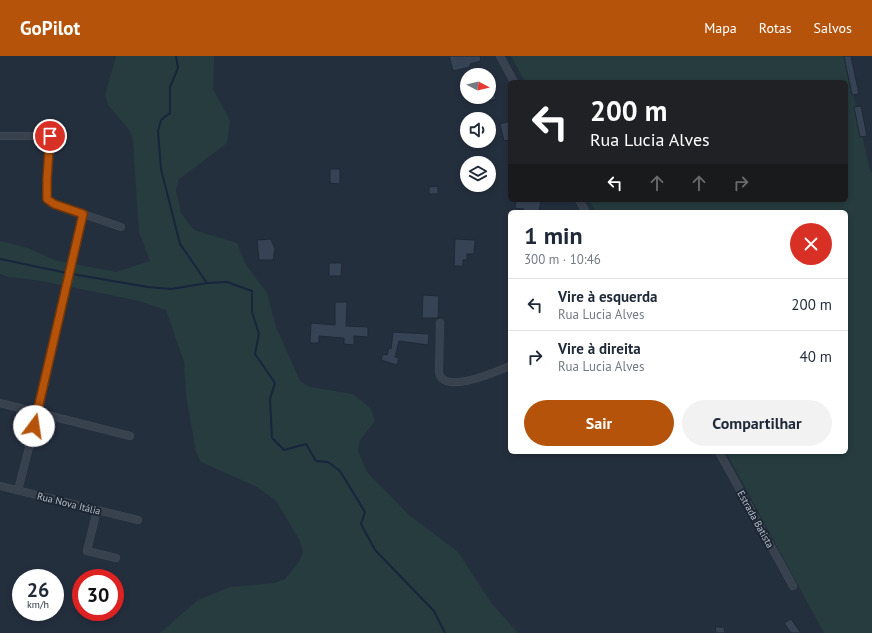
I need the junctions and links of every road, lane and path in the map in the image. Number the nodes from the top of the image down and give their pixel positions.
1 (500, 56) edge
2 (513, 80) edge
3 (0, 136) edge
4 (83, 214) junction
5 (121, 227) dead end
6 (440, 323) dead end
7 (508, 367) edge
8 (0, 403) edge
9 (38, 413) junction
10 (130, 436) dead end
11 (720, 454) edge
12 (0, 486) edge
13 (18, 490) junction
14 (96, 510) junction
15 (138, 520) dead end
16 (116, 558) dead end
17 (793, 586) dead end

1 - 2 street
3 - 4 street
4 - 5 street
4 - 9 street
6 - 7 street
8 - 9 street
9 - 10 street
9 - 13 street
11 - 17 street, Estrada Batista
12 - 13 street, Rua Nova Itália
13 - 14 street, Rua Nova Itália
14 - 15 street, Rua Nova Itália
14 - 16 street

